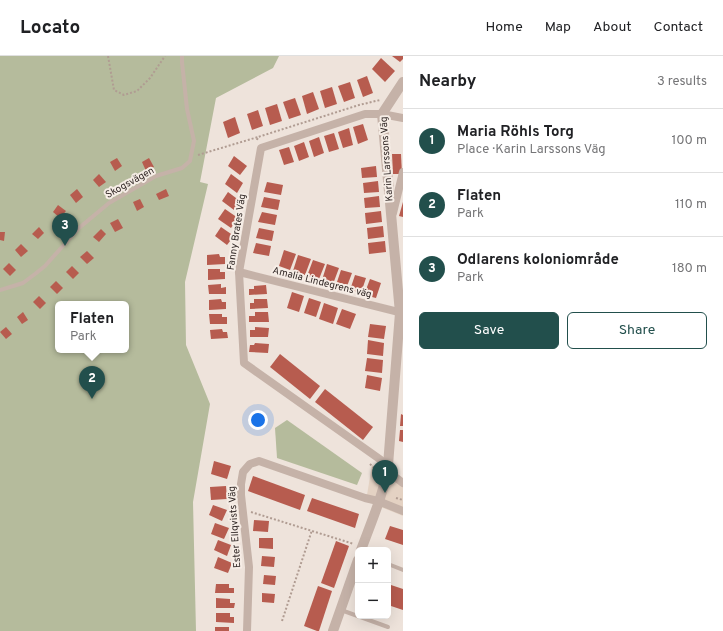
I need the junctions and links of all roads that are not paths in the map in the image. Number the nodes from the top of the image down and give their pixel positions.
1 (182, 56) edge
2 (403, 82) edge
3 (382, 114) junction
4 (403, 118) edge
5 (403, 172) edge
6 (392, 218) junction
7 (239, 272) junction
8 (0, 290) edge
9 (402, 313) edge
10 (385, 470) junction
11 (403, 483) edge
12 (378, 501) junction
13 (403, 511) edge
14 (359, 547) edge
15 (391, 565) edge
16 (355, 568) edge
17 (403, 570) edge
18 (340, 610) junction
19 (388, 627) dead end
20 (247, 631) edge
21 (333, 631) edge

1 - 8 lane, Skogsvägen
2 - 3 street, Karin Larssons Väg
3 - 4 street, Fanny Brates Väg
3 - 6 street, Karin Larssons Väg
3 - 7 street, Fanny Brates Väg
5 - 6 street, Karin Larssons Väg
6 - 9 street, Karin Larssons Väg
7 - 9 street, Amalia Lindegrens väg
7 - 10 street, Fanny Brates Väg
9 - 10 street, Karin Larssons Väg
10 - 11 street
10 - 12 street, Karin Larssons Väg
12 - 13 street
12 - 14 street, Karin Larssons Väg
12 - 20 street, Ester Ellqvists Väg
15 - 17 lane
16 - 18 street
18 - 19 lane
18 - 21 street

